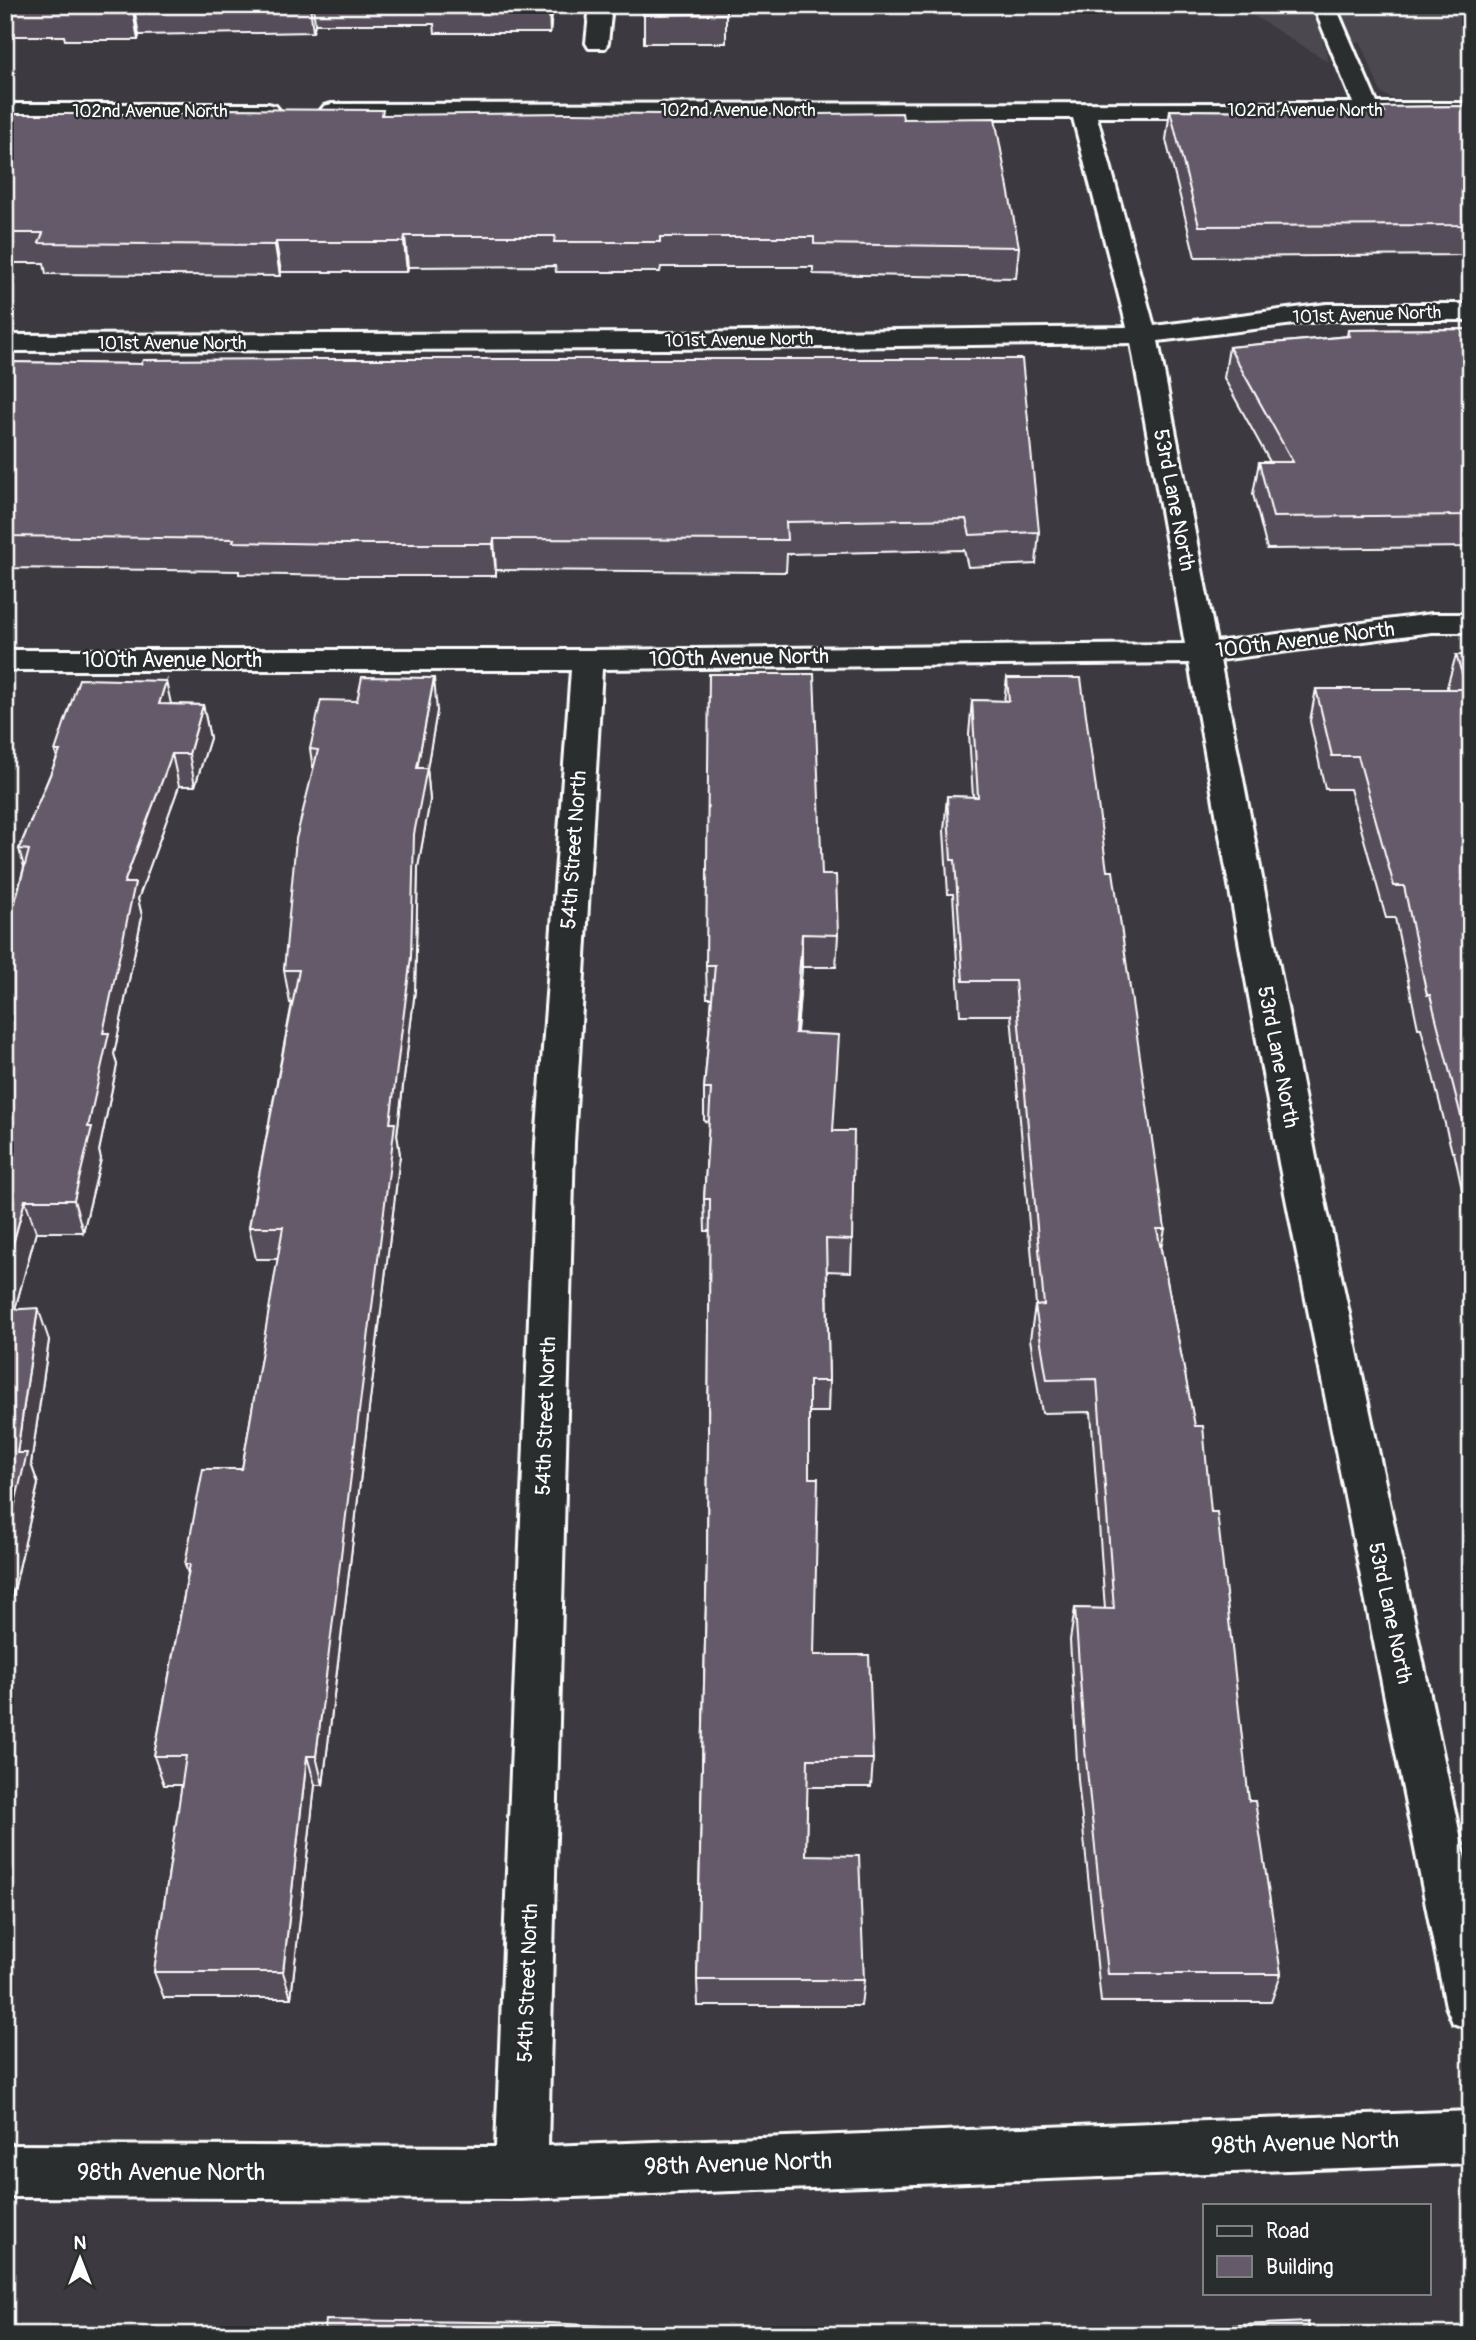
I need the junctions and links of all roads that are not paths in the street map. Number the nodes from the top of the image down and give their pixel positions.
1 (601, 5) edge
2 (1324, 5) edge
3 (597, 43) dead end
4 (1083, 110) junction
5 (1368, 110) junction
6 (1471, 110) edge
7 (5, 111) edge
8 (285, 111) edge
9 (313, 111) edge
10 (1471, 312) edge
11 (1143, 335) junction
12 (5, 343) edge
13 (1471, 623) edge
14 (1203, 653) junction
15 (5, 660) edge
16 (587, 660) junction
17 (1471, 2006) edge
18 (1471, 2137) edge
19 (5, 2171) edge
20 (522, 2173) junction

1 - 3 street
2 - 5 street
4 - 5 street, 102nd Avenue North
4 - 9 street, 102nd Avenue North
4 - 11 street, 53rd Lane North
5 - 6 street, 102nd Avenue North
7 - 8 street, 102nd Avenue North
10 - 11 street, 101st Avenue North
11 - 12 street, 101st Avenue North
11 - 14 street, 53rd Lane North
13 - 14 street, 100th Avenue North
14 - 16 street, 100th Avenue North
14 - 17 street, 53rd Lane North
15 - 16 street, 100th Avenue North
16 - 20 street, 54th Street North
18 - 20 street, 98th Avenue North
19 - 20 street, 98th Avenue North

